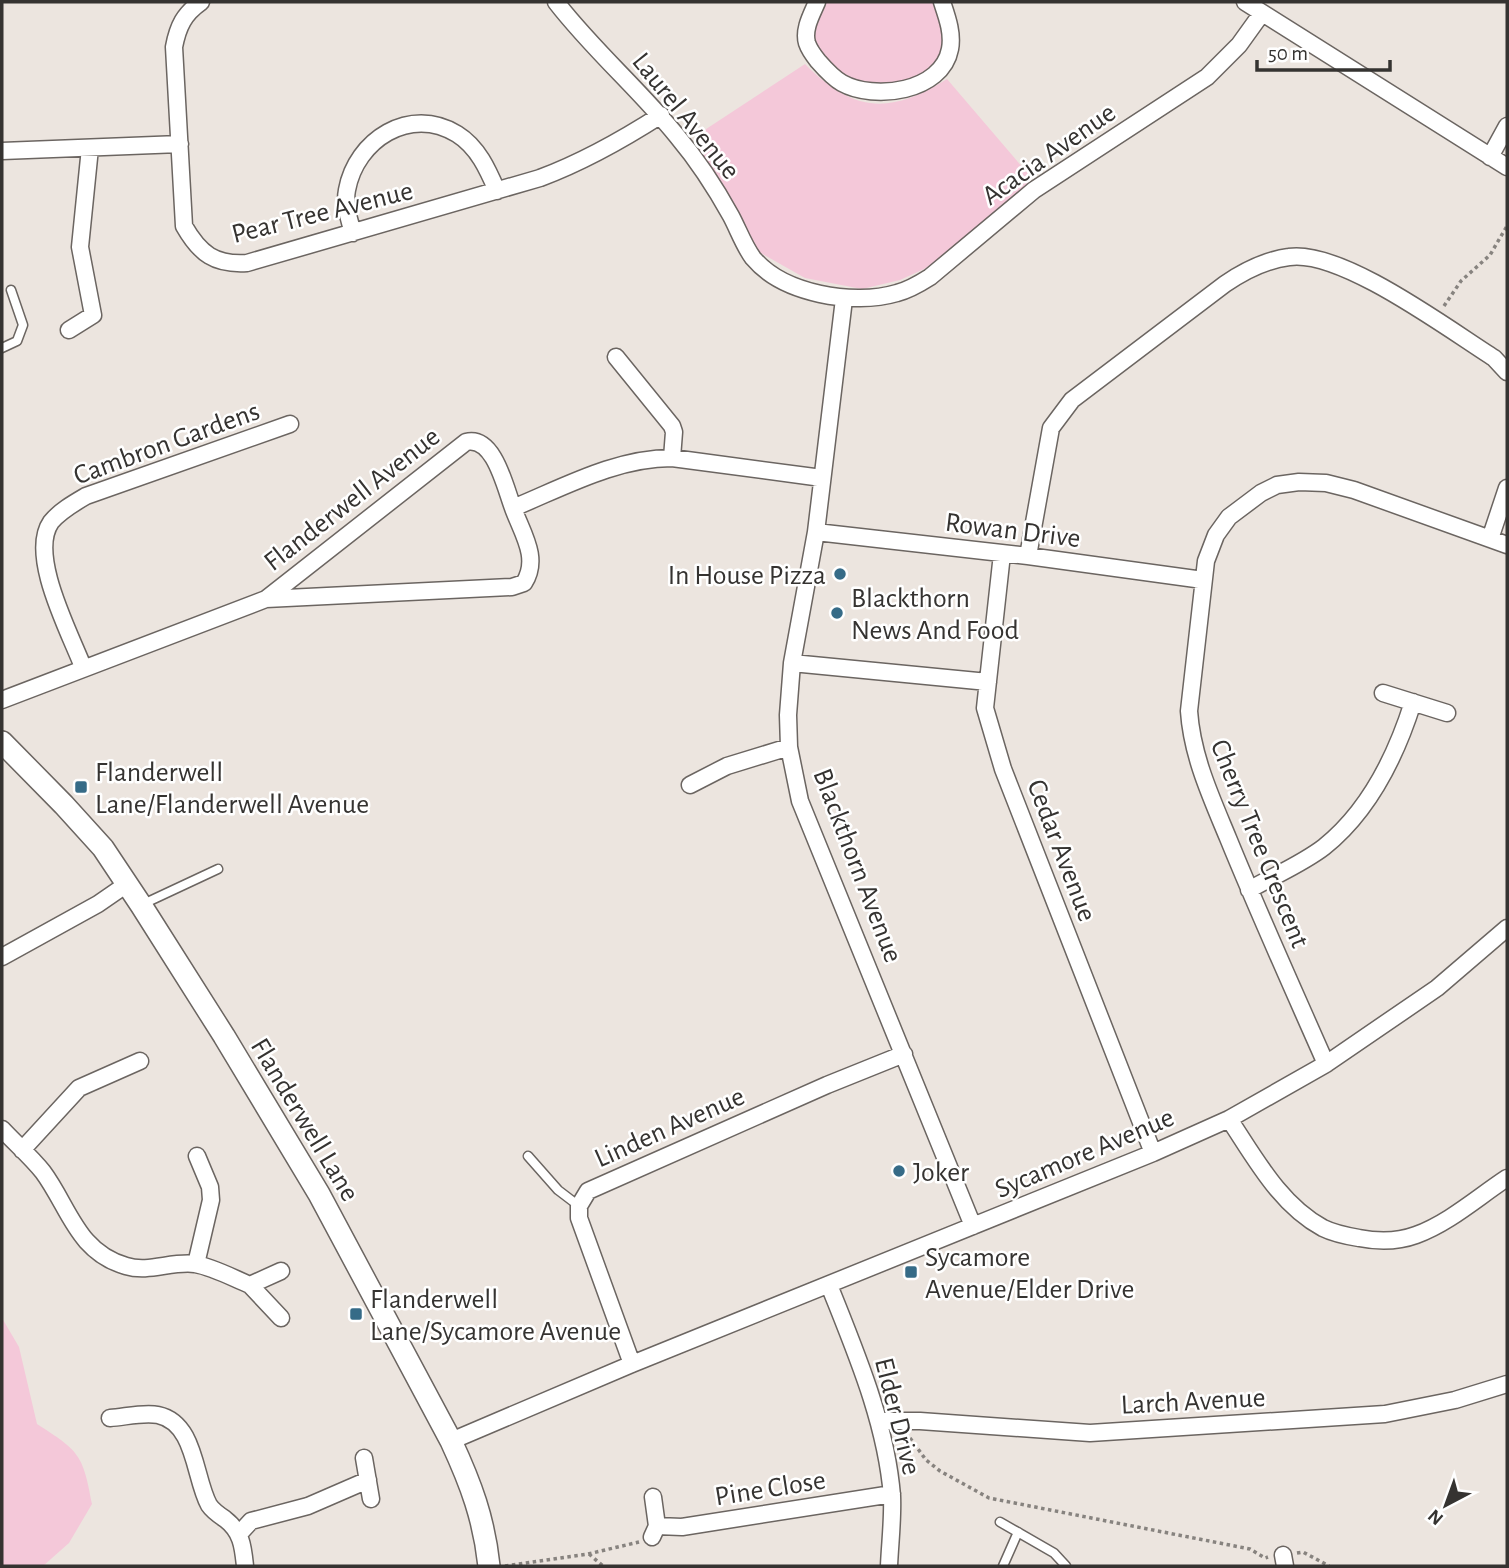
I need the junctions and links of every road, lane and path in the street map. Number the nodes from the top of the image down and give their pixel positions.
1 (201, 2) edge
2 (556, 2) edge
3 (817, 2) edge
4 (942, 2) edge
5 (1245, 2) edge
6 (1262, 13) junction
7 (661, 115) junction
8 (1507, 126) edge
9 (180, 144) junction
10 (89, 148) junction
11 (2, 151) edge
12 (1490, 157) junction
13 (1507, 167) edge
14 (497, 191) junction
15 (1507, 226) edge
16 (353, 233) junction
17 (11, 290) dead end
18 (844, 299) junction
19 (1434, 320) junction
20 (68, 330) dead end
21 (2, 348) edge
22 (616, 357) dead end
23 (1507, 372) edge
24 (290, 424) dead end
25 (672, 458) junction
26 (821, 478) junction
27 (1507, 488) edge
28 (513, 508) junction
29 (816, 532) junction
30 (1490, 538) junction
31 (1507, 545) edge
32 (1002, 554) junction
33 (1028, 556) junction
34 (1203, 580) junction
35 (265, 599) junction
36 (792, 663) junction
37 (83, 667) junction
38 (988, 682) junction
39 (1383, 693) dead end
40 (2, 700) edge
41 (1413, 702) junction
42 (1447, 713) dead end
43 (2, 742) edge
44 (789, 747) junction
45 (690, 785) dead end
46 (218, 869) dead end
47 (127, 884) junction
48 (1249, 890) junction
49 (141, 905) junction
50 (1507, 928) edge
51 (2, 957) edge
52 (904, 1054) junction
53 (140, 1061) dead end
54 (1326, 1064) junction
55 (1229, 1119) junction
56 (2, 1129) edge
57 (22, 1150) junction
58 (1153, 1153) junction
59 (197, 1156) dead end
60 (528, 1156) dead end
61 (1507, 1178) edge
62 (579, 1206) junction
63 (973, 1226) junction
64 (197, 1264) junction
65 (281, 1270) dead end
66 (250, 1285) junction
67 (829, 1285) junction
68 (281, 1318) dead end
69 (632, 1364) junction
70 (1507, 1384) edge
71 (110, 1418) dead end
72 (879, 1421) junction
73 (899, 1421) junction
74 (451, 1441) junction
75 (364, 1458) dead end
76 (368, 1479) junction
77 (892, 1494) junction
78 (653, 1497) dead end
79 (371, 1499) dead end
80 (1000, 1522) dead end
81 (655, 1532) junction
82 (1018, 1532) junction
83 (239, 1534) junction
84 (588, 1554) junction
85 (1284, 1561) edge
86 (246, 1566) edge
87 (489, 1566) edge
88 (503, 1566) edge
89 (604, 1566) edge
90 (889, 1566) edge
91 (1003, 1566) edge
92 (1066, 1566) edge
93 (1329, 1566) edge

1 - 9 street, Pear Tree Avenue
2 - 7 street, Laurel Avenue
3 - 4 street
5 - 6 street
6 - 12 street
6 - 18 street, Acacia Avenue
7 - 14 street, Pear Tree Avenue
7 - 18 street, Laurel Avenue
8 - 12 street
9 - 10 street
9 - 16 street, Pear Tree Avenue
10 - 11 street
10 - 20 street
12 - 13 street
14 - 16 street, Pear Tree Avenue
14 - 16 street
15 - 19 path
17 - 21 lane
18 - 26 street, Blackthorn Avenue
19 - 23 street
19 - 33 street
22 - 25 street
24 - 37 street, Cambron Gardens
25 - 26 street
25 - 28 street
26 - 29 street, Blackthorn Avenue
27 - 30 street
28 - 35 street, Flanderwell Avenue
28 - 35 street, Flanderwell Avenue
29 - 32 street, Rowan Drive
29 - 36 street, Blackthorn Avenue
30 - 31 street, Cherry Tree Crescent
30 - 34 street, Cherry Tree Crescent
32 - 33 street, Rowan Drive
32 - 38 street, Cedar Avenue
33 - 34 street, Rowan Drive
34 - 48 street, Cherry Tree Crescent
35 - 37 street, Flanderwell Avenue
36 - 38 street
36 - 44 street, Blackthorn Avenue
37 - 40 street, Flanderwell Avenue
38 - 58 street, Cedar Avenue
39 - 41 street
41 - 42 street
41 - 48 street
43 - 47 street, Flanderwell Lane
44 - 45 street
44 - 52 street, Blackthorn Avenue
46 - 49 lane
47 - 49 street, Flanderwell Lane
47 - 51 street
48 - 54 street, Cherry Tree Crescent
49 - 74 street, Flanderwell Lane
50 - 54 street, Sycamore Avenue
52 - 62 street, Linden Avenue
52 - 63 street, Blackthorn Avenue
53 - 57 street
54 - 55 street, Sycamore Avenue
55 - 58 street, Sycamore Avenue
55 - 61 street
56 - 57 street
57 - 64 street
58 - 63 street, Sycamore Avenue
59 - 64 street
60 - 62 lane
62 - 69 street, Linden Avenue
63 - 67 street, Sycamore Avenue
64 - 66 street
65 - 66 street
66 - 68 street
67 - 69 street, Sycamore Avenue
67 - 72 street, Elder Drive
69 - 74 street, Sycamore Avenue
70 - 73 street, Larch Avenue
71 - 83 street
72 - 73 street, Larch Avenue
72 - 77 street, Elder Drive
73 - 85 path
74 - 87 street, Flanderwell Lane
75 - 76 street
76 - 79 street
76 - 83 street
77 - 81 street, Pine Close
77 - 90 street, Elder Drive
78 - 81 street
80 - 82 lane
81 - 84 path
82 - 91 lane
82 - 92 lane
83 - 86 street
84 - 88 path
84 - 89 path
85 - 93 path

